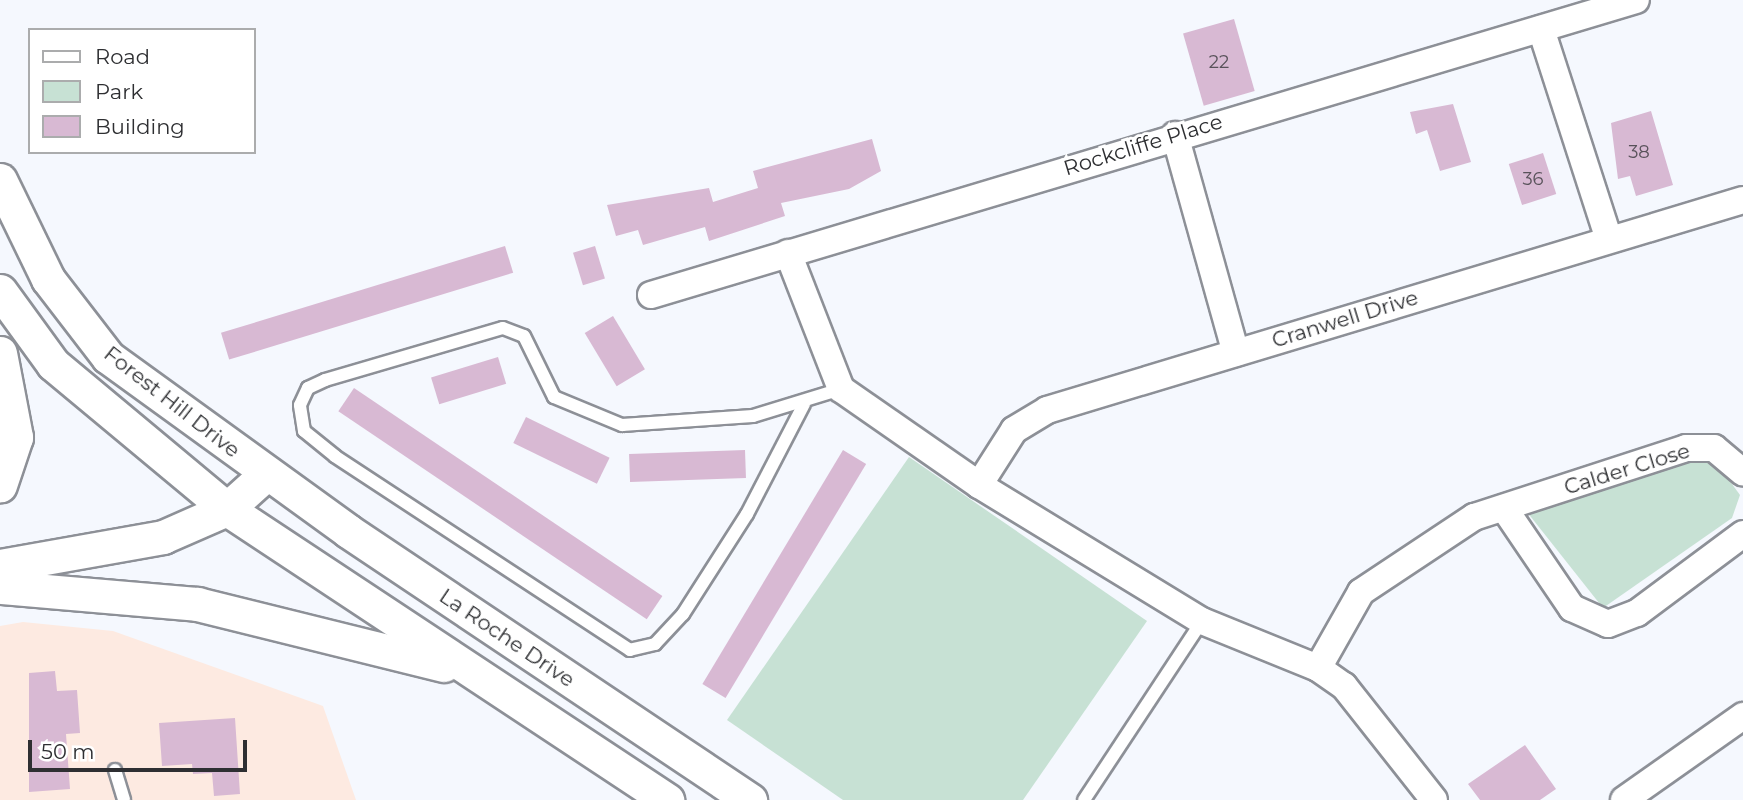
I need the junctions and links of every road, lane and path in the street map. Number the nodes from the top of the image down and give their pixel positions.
1 (1636, 0) edge
2 (1541, 29) junction
3 (1175, 135) junction
4 (0, 180) edge
5 (1743, 200) edge
6 (1609, 239) junction
7 (788, 253) junction
8 (0, 291) edge
9 (650, 295) dead end
10 (0, 353) edge
11 (1236, 353) junction
12 (841, 389) junction
13 (804, 404) junction
14 (1743, 471) edge
15 (266, 474) junction
16 (0, 485) edge
17 (979, 485) junction
18 (1504, 508) junction
19 (227, 509) junction
20 (1743, 534) edge
21 (0, 566) edge
22 (0, 587) edge
23 (1202, 621) junction
24 (1318, 668) junction
25 (473, 673) junction
26 (1743, 716) edge
27 (116, 770) dead end
28 (124, 800) edge
29 (667, 800) edge
30 (750, 800) edge
31 (1084, 800) edge
32 (1434, 800) edge
33 (1624, 800) edge

1 - 2 street, Rockcliffe Place
2 - 3 street, Rockcliffe Place
2 - 6 street
3 - 7 street, Rockcliffe Place
3 - 11 street
4 - 15 street, Forest Hill Drive
5 - 6 street, Cranwell Drive
6 - 11 street, Cranwell Drive
7 - 9 street, Rockcliffe Place
7 - 12 street
8 - 19 street
10 - 16 street
11 - 17 street, Cranwell Drive
12 - 13 lane
12 - 17 street
13 - 13 lane
14 - 18 street, Calder Close
15 - 19 street
15 - 30 street, La Roche Drive
17 - 23 street
18 - 20 street
18 - 24 street, Calder Close
19 - 21 street
19 - 25 street
22 - 25 street
23 - 24 street
23 - 31 lane
24 - 32 street
25 - 29 street
26 - 33 street
27 - 28 lane

